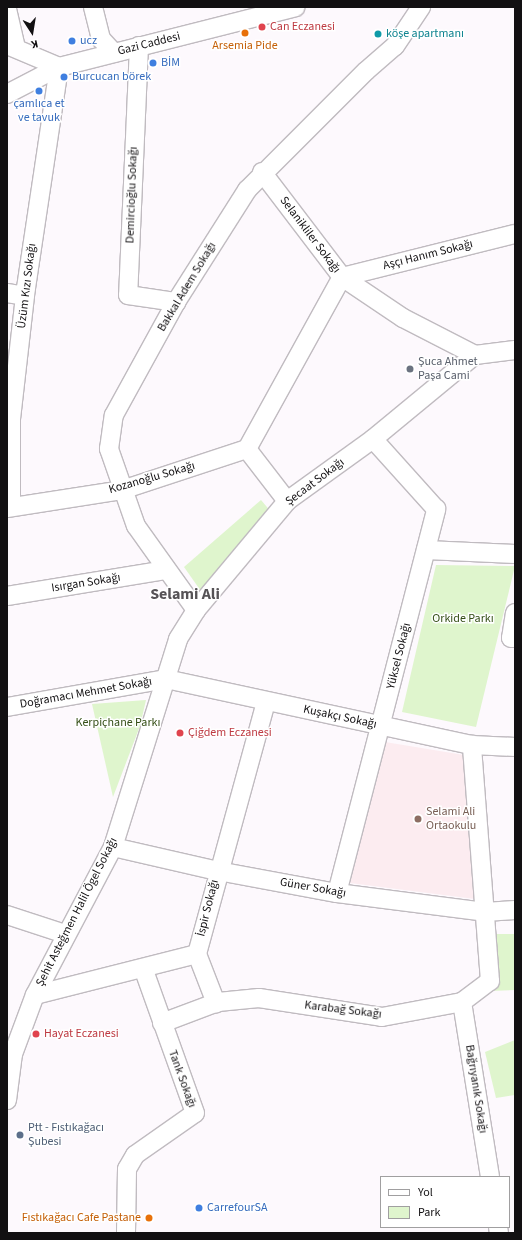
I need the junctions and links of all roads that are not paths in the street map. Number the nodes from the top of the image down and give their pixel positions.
1 (93, 7) edge
2 (296, 7) edge
3 (421, 7) edge
4 (7, 9) edge
5 (277, 9) edge
6 (12, 46) edge
7 (139, 46) junction
8 (114, 53) junction
9 (59, 67) junction
10 (7, 94) edge
11 (262, 172) junction
12 (515, 234) edge
13 (342, 277) junction
14 (7, 293) edge
15 (25, 296) junction
16 (176, 302) junction
17 (515, 350) edge
18 (475, 355) junction
19 (9, 419) edge
20 (373, 439) junction
21 (247, 449) junction
22 (122, 490) junction
23 (286, 501) junction
24 (9, 507) edge
25 (426, 550) junction
26 (515, 554) edge
27 (165, 570) junction
28 (7, 596) edge
29 (196, 610) junction
30 (515, 613) edge
31 (515, 638) edge
32 (166, 679) junction
33 (266, 702) junction
34 (7, 707) edge
35 (380, 726) junction
36 (472, 746) junction
37 (515, 747) edge
38 (113, 848) junction
39 (218, 871) junction
40 (337, 893) junction
41 (515, 910) edge
42 (484, 912) junction
43 (7, 915) edge
44 (65, 934) junction
45 (197, 954) junction
46 (143, 968) junction
47 (35, 995) junction
48 (462, 1002) junction
49 (216, 1003) junction
50 (162, 1023) junction
51 (10, 1048) edge
52 (7, 1100) edge
53 (490, 1176) edge
54 (126, 1233) edge

1 - 8 street
2 - 5 street, Gazi Caddesi
3 - 11 street, Bakkal Adem Sokağı
4 - 6 street
5 - 7 street, Gazi Caddesi
6 - 9 street
7 - 8 street, Gazi Caddesi
7 - 16 street, Demircioğlu Sokağı
8 - 9 street, Gazi Caddesi
9 - 10 street, Gazi Caddesi
9 - 15 street, Üzüm Kızı Sokağı
11 - 13 street, Selanikliler Sokağı
11 - 16 street, Bakkal Adem Sokağı
12 - 13 street, Aşçı Hanım Sokağı
13 - 18 street, Selanikliler Sokağı
13 - 21 street
14 - 15 street
15 - 19 street, Üzüm Kızı Sokağı
16 - 22 street, Bakkal Adem Sokağı
17 - 18 street
18 - 20 street, Şecaat Sokağı
19 - 24 street, Üzüm Kızı Sokağı
20 - 23 street, Şecaat Sokağı
20 - 25 street, Yüksel Sokağı
21 - 22 street, Kozanoğlu Sokağı
21 - 23 street
22 - 24 street, Kozanoğlu Sokağı
22 - 27 street, Bakkal Adem Sokağı
23 - 29 street, Şecaat Sokağı
25 - 26 street
25 - 35 street, Yüksel Sokağı
27 - 28 street, Isırgan Sokağı
27 - 29 street, Bakkal Adem Sokağı
29 - 32 street, Şecaat Sokağı
30 - 31 street
32 - 33 street, Kuşakçı Sokağı
32 - 34 street, Doğramacı Mehmet Sokağı
32 - 38 street, Şehit Asteğmen Halil Ögel Sokağı
33 - 35 street, Kuşakçı Sokağı
33 - 39 street, İspir Sokağı
35 - 36 street, Kuşakçı Sokağı
35 - 40 street, Yüksel Sokağı
36 - 37 street, Kuşakçı Sokağı
36 - 42 street
38 - 39 street, Güner Sokağı
38 - 44 street, Şehit Asteğmen Halil Ögel Sokağı
39 - 40 street, Güner Sokağı
39 - 45 street, İspir Sokağı
40 - 42 street, Güner Sokağı
41 - 42 street, Güner Sokağı
42 - 48 street, Karabağ Sokağı
43 - 44 street
44 - 47 street, Şehit Asteğmen Halil Ögel Sokağı
45 - 46 street, İspir Sokağı
45 - 49 street
46 - 47 street, İspir Sokağı
46 - 50 street, Tank Sokağı
47 - 51 street, Şehit Asteğmen Halil Ögel Sokağı
48 - 49 street, Karabağ Sokağı
48 - 53 street, Bağrıyanık Sokağı
49 - 50 street, Karabağ Sokağı
50 - 54 street, Tank Sokağı
51 - 52 street, Şehit Asteğmen Halil Ögel Sokağı

